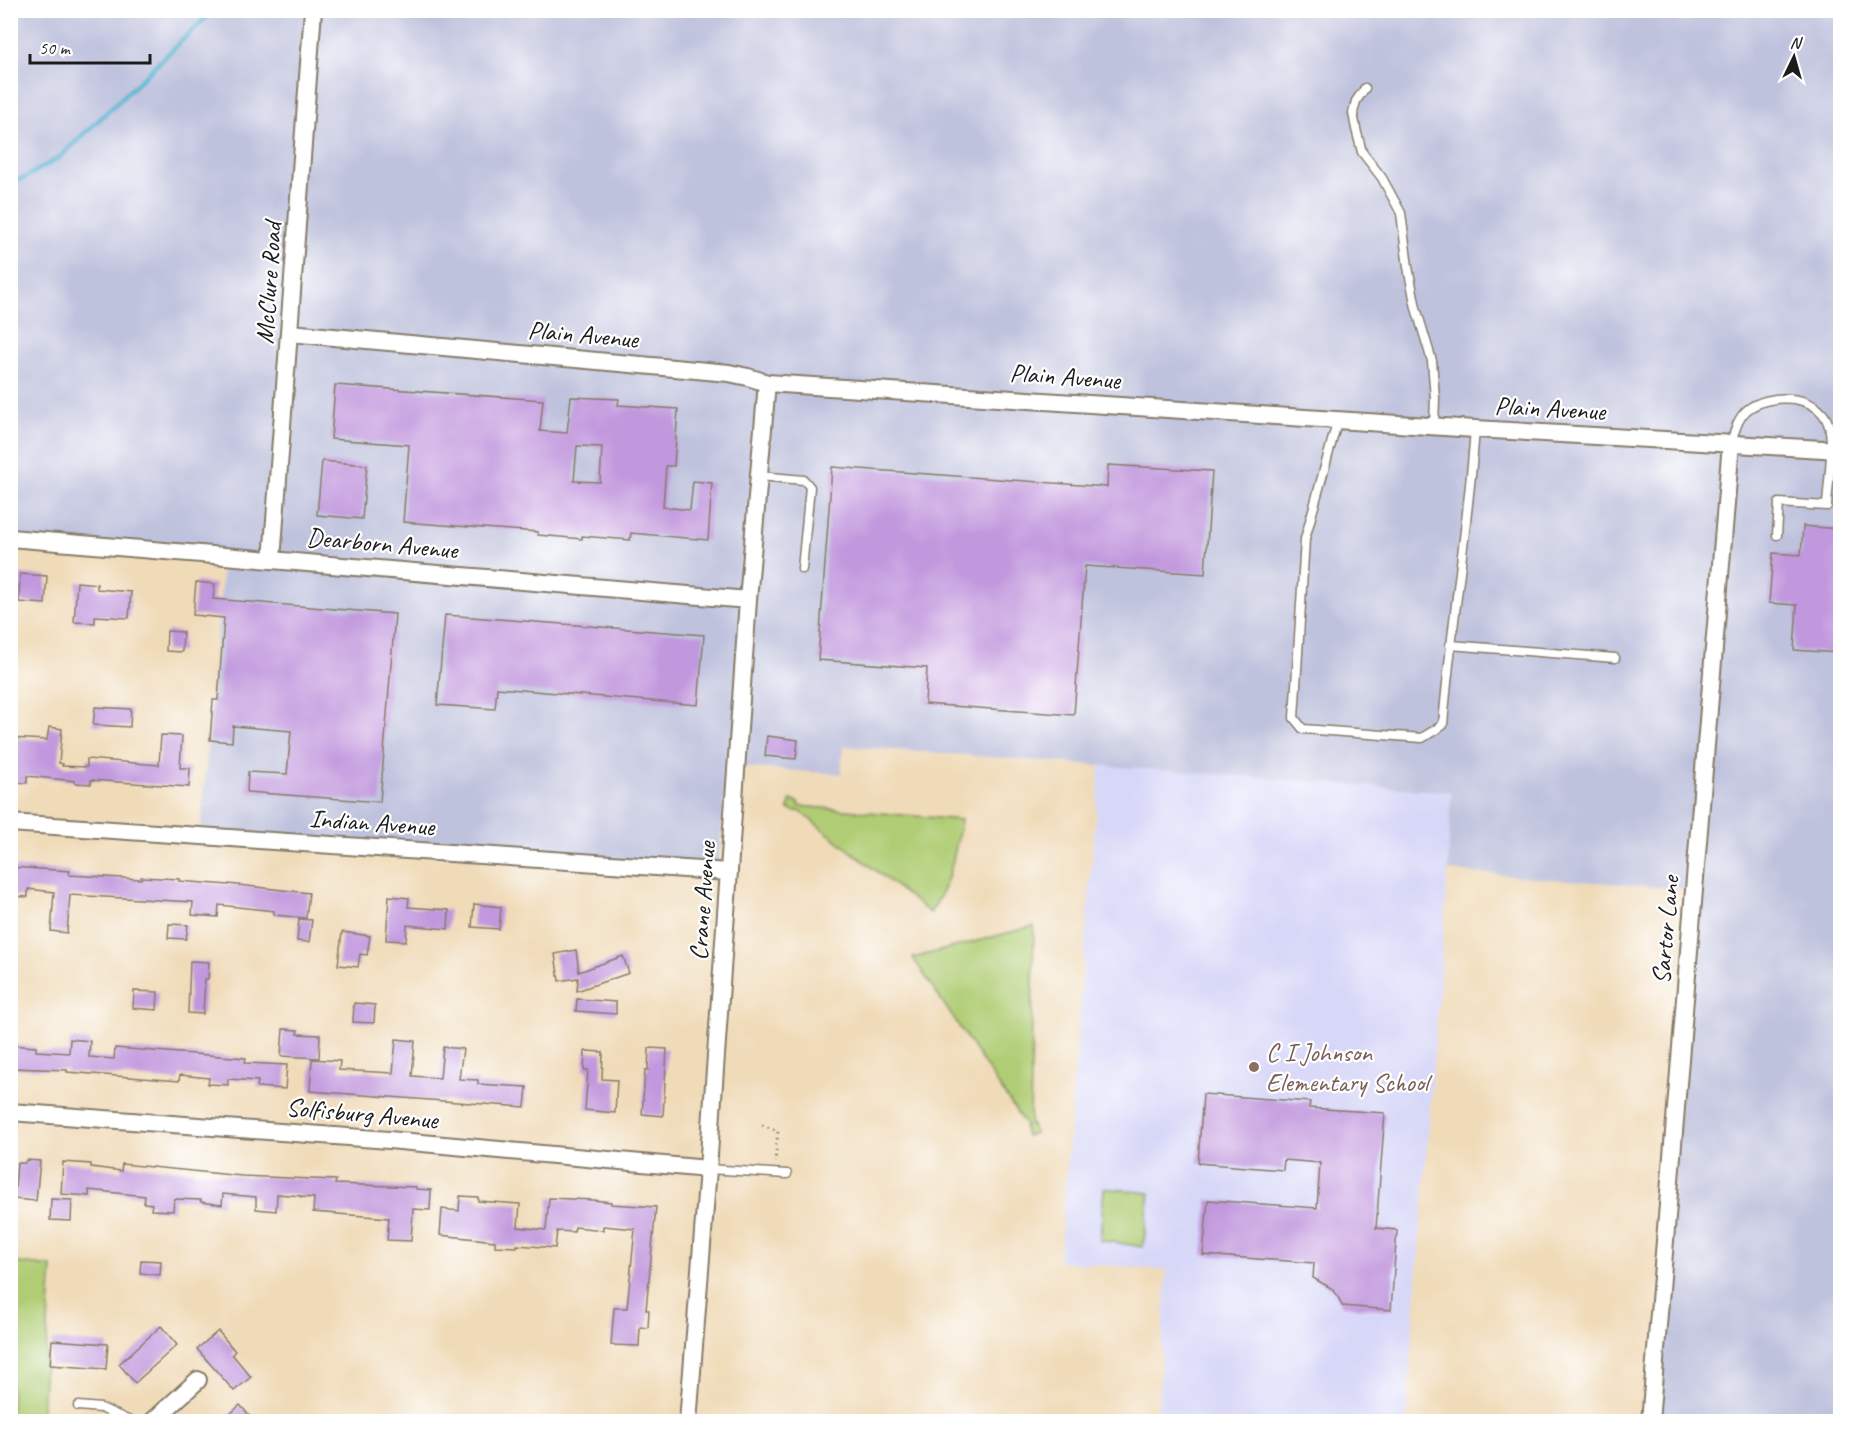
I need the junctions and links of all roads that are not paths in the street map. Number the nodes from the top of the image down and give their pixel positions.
1 (314, 10) edge
2 (1365, 88) dead end
3 (290, 333) junction
4 (767, 383) junction
5 (1338, 419) junction
6 (1434, 425) junction
7 (1475, 429) junction
8 (1731, 443) junction
9 (1835, 449) edge
10 (759, 476) junction
11 (1777, 535) dead end
12 (10, 538) edge
13 (272, 560) junction
14 (802, 569) dead end
15 (748, 600) junction
16 (1450, 645) junction
17 (1615, 658) dead end
18 (10, 823) edge
19 (729, 872) junction
20 (10, 1112) edge
21 (708, 1169) junction
22 (787, 1174) dead end
23 (198, 1380) dead end
24 (78, 1406) dead end
25 (132, 1422) edge
26 (152, 1422) edge
27 (688, 1422) edge
28 (1650, 1422) edge

1 - 3 street, McClure Road
2 - 6 lane
3 - 4 street, Plain Avenue
3 - 13 street, McClure Road
4 - 5 street, Plain Avenue
4 - 10 street, Crane Avenue
5 - 6 street, Plain Avenue
5 - 16 lane
6 - 7 street, Plain Avenue
7 - 8 street, Plain Avenue
7 - 16 lane
8 - 9 street, Plain Avenue
8 - 9 lane
8 - 28 street, Sartor Lane
9 - 11 lane
10 - 14 lane
10 - 15 street, Crane Avenue
12 - 13 street, Dearborn Avenue
13 - 15 street, Dearborn Avenue
15 - 19 street, Crane Avenue
16 - 17 lane
18 - 19 street, Indian Avenue
19 - 21 street, Crane Avenue
20 - 21 street, Solfisburg Avenue
21 - 22 lane
21 - 27 street, Crane Avenue
23 - 26 street
24 - 25 lane

